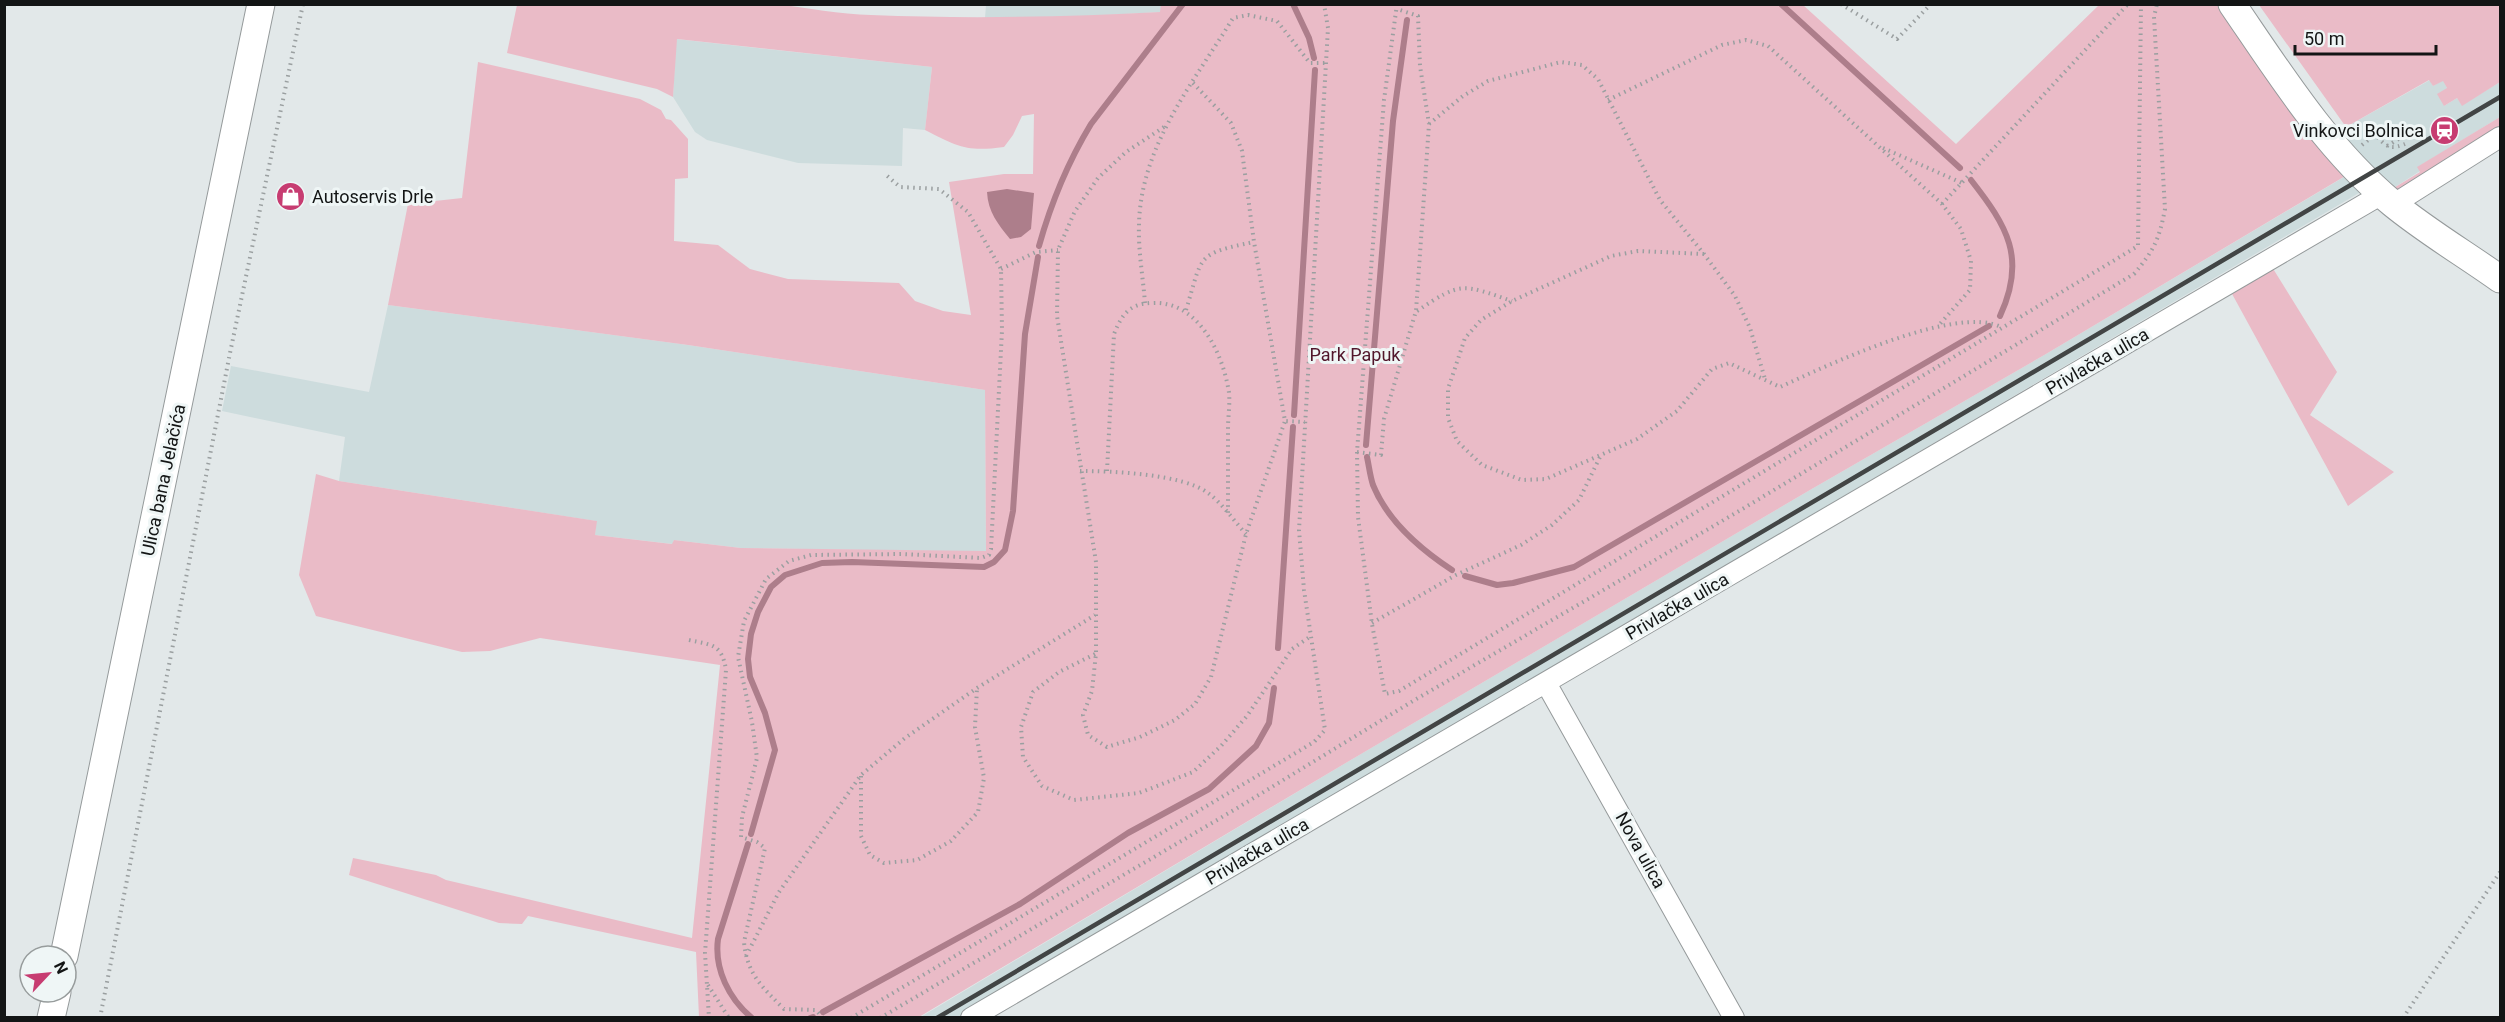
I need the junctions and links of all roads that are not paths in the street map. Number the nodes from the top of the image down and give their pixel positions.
1 (261, 4) edge
2 (2232, 4) edge
3 (2500, 137) edge
4 (2388, 199) junction
5 (2500, 279) edge
6 (1546, 683) junction
7 (66, 944) edge
8 (971, 1017) edge
9 (1734, 1017) edge

1 - 7 main road, Ulica bana Jelačića
2 - 4 main road
3 - 4 street, Privlačka ulica
4 - 5 main road
4 - 6 street, Privlačka ulica
6 - 8 street, Privlačka ulica
6 - 9 street, Nova ulica

